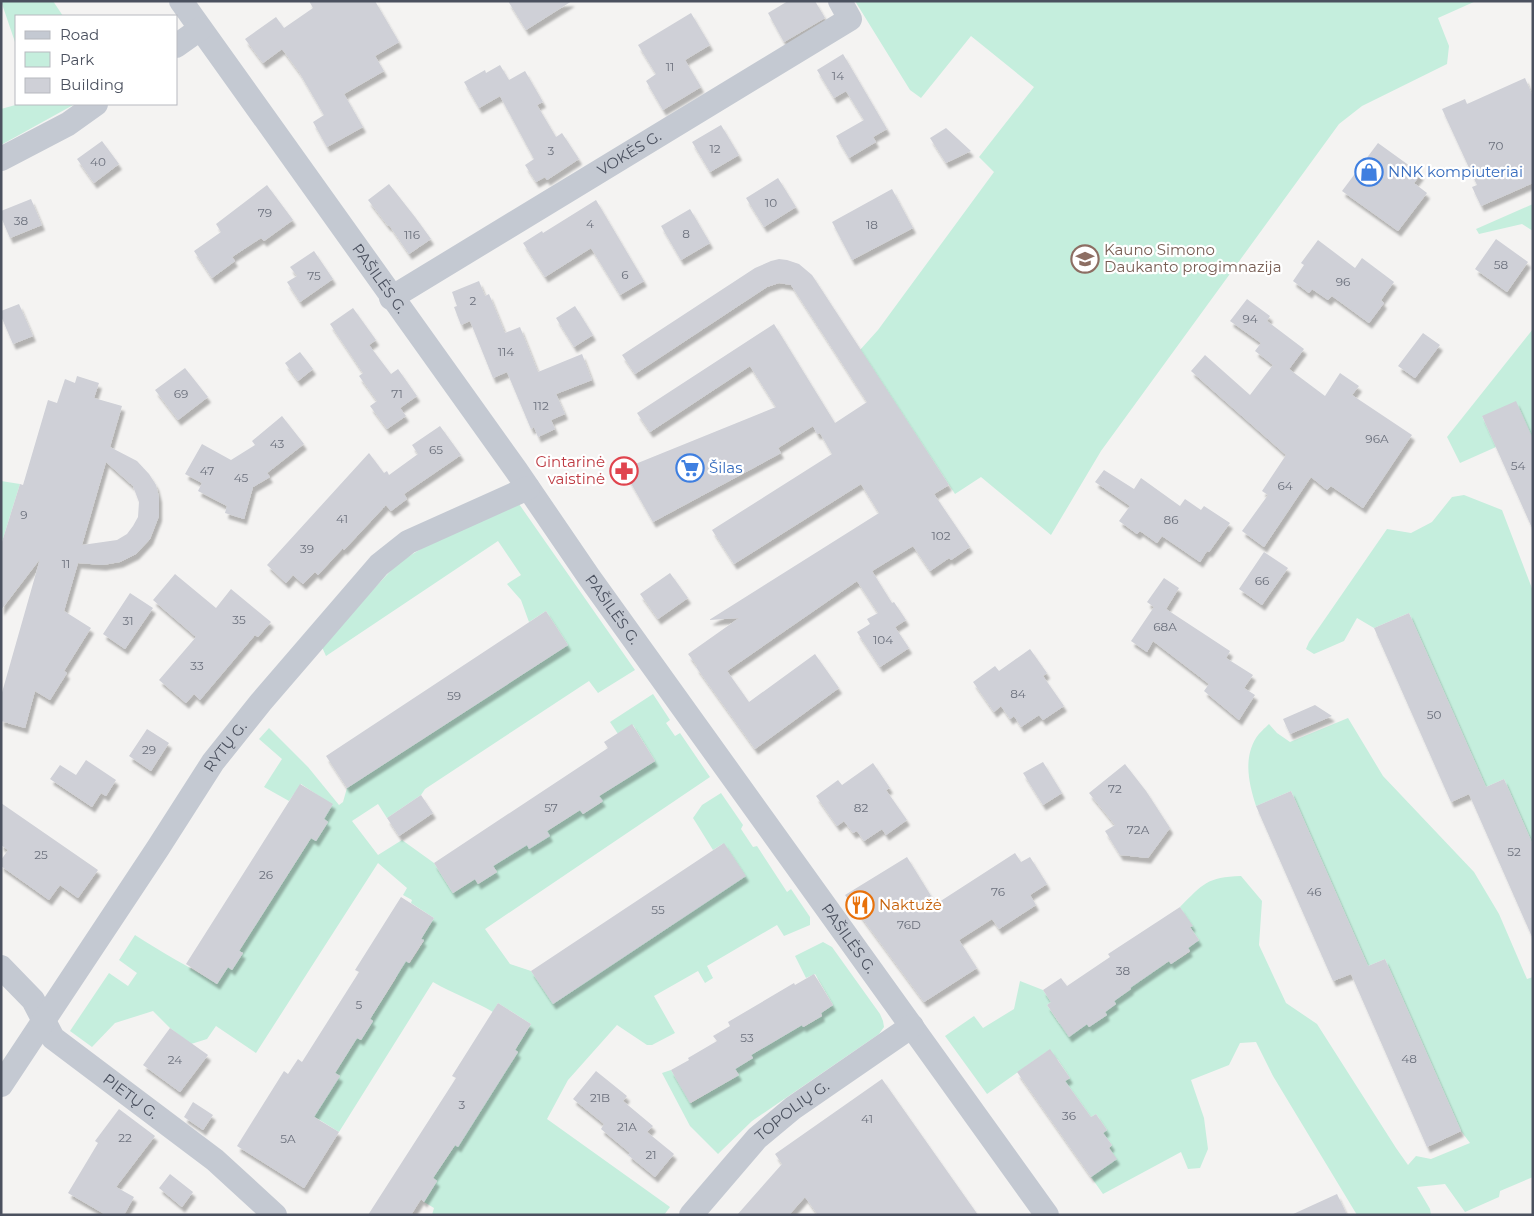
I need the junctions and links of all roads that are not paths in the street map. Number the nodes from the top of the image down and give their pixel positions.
1 (181, 1) edge
2 (840, 1) edge
3 (200, 29) junction
4 (178, 45) edge
5 (95, 105) edge
6 (1, 159) edge
7 (391, 298) junction
8 (528, 488) junction
9 (1, 966) edge
10 (44, 1020) junction
11 (912, 1026) junction
12 (1, 1085) edge
13 (275, 1215) edge
14 (691, 1215) edge
15 (1048, 1215) edge

1 - 3 street, PAŠILĖS G.
2 - 7 street, VOKĖS G.
3 - 4 street
3 - 7 street, PAŠILĖS G.
5 - 6 street
7 - 8 street, PAŠILĖS G.
8 - 10 street, RYTŲ G.
8 - 11 street, PAŠILĖS G.
9 - 10 street, PIETŲ G.
10 - 12 street, RYTŲ G.
10 - 13 street, PIETŲ G.
11 - 14 street, TOPOLIŲ G.
11 - 15 street, PAŠILĖS G.

